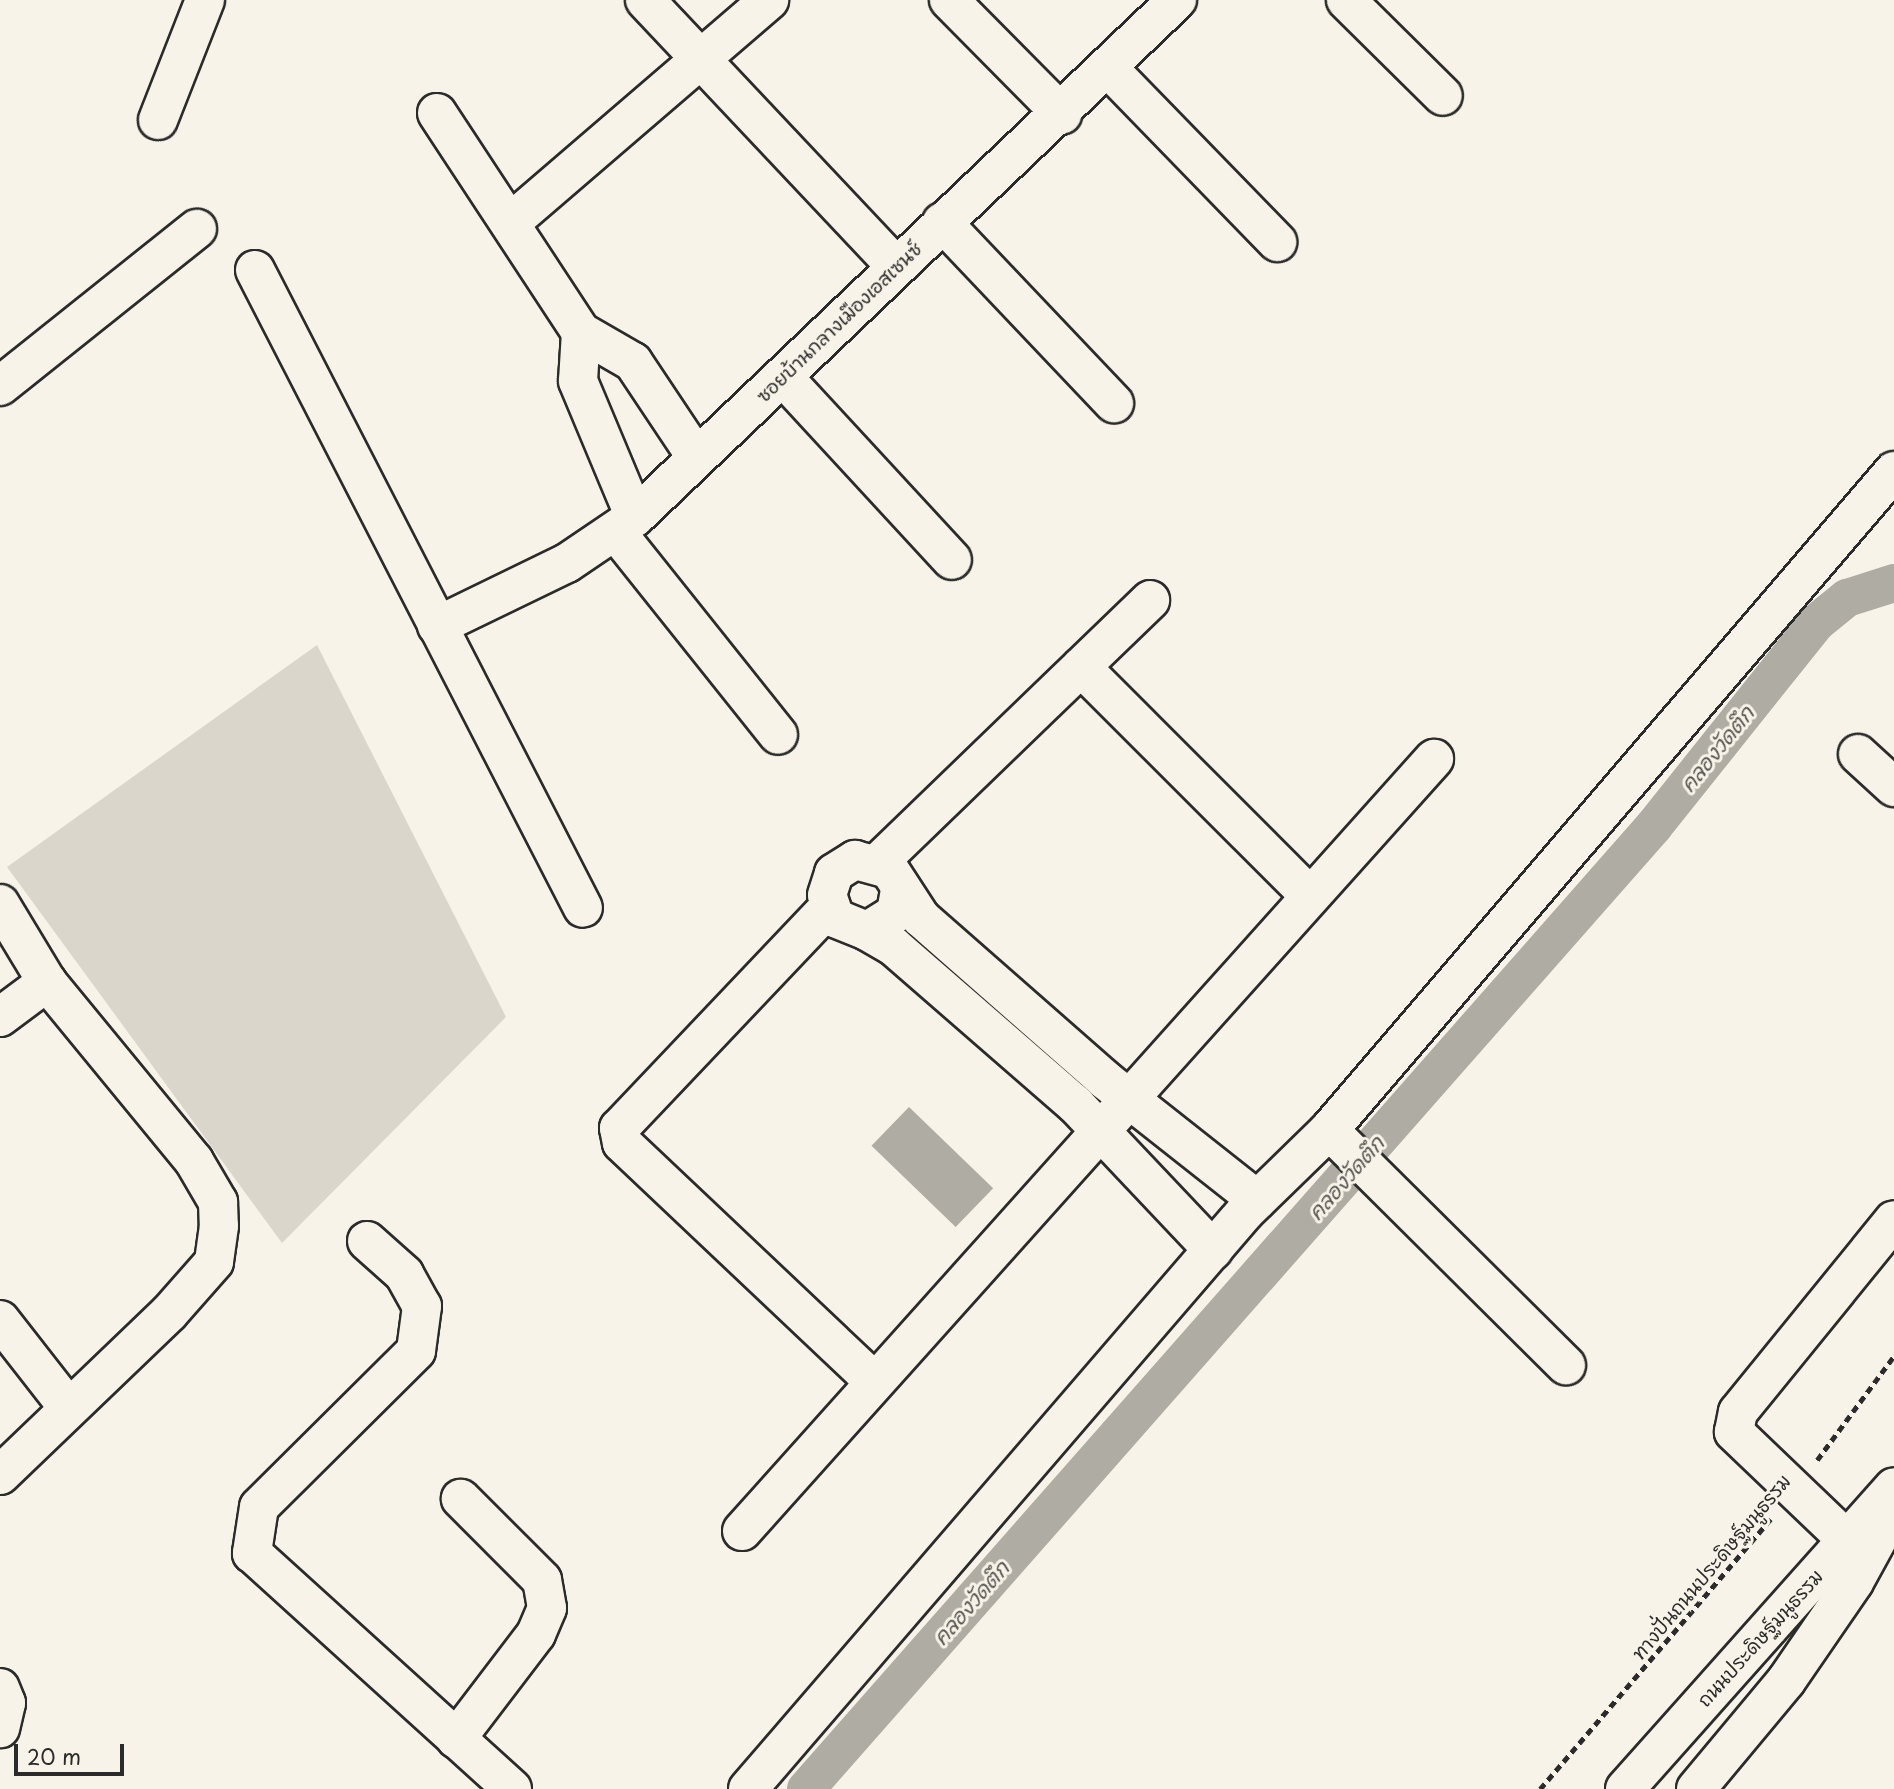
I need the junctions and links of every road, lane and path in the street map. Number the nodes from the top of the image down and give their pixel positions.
1 (205, 0) edge
2 (645, 0) edge
3 (769, 0) edge
4 (949, 0) edge
5 (1177, 0) edge
6 (1346, 0) edge
7 (701, 60) junction
8 (1110, 70) junction
9 (1443, 96) dead end
10 (437, 113) dead end
11 (1062, 114) junction
12 (158, 120) dead end
13 (942, 222) junction
14 (510, 223) junction
15 (197, 229) dead end
16 (1277, 242) dead end
17 (894, 264) junction
18 (255, 270) dead end
19 (581, 332) junction
20 (785, 379) junction
21 (0, 386) edge
22 (1114, 402) dead end
23 (695, 455) junction
24 (1894, 471) edge
25 (626, 525) junction
26 (952, 560) dead end
27 (1150, 600) dead end
28 (437, 626) junction
29 (1081, 667) junction
30 (778, 735) dead end
31 (1858, 754) dead end
32 (1434, 759) dead end
33 (1894, 787) edge
34 (889, 876) junction
35 (1309, 895) junction
36 (0, 904) edge
37 (829, 907) junction
38 (583, 908) dead end
39 (867, 931) junction
40 (47, 982) junction
41 (0, 1017) edge
42 (1128, 1095) junction
43 (1098, 1129) junction
44 (1339, 1139) junction
45 (1257, 1200) junction
46 (1894, 1220) edge
47 (367, 1241) dead end
48 (1213, 1250) junction
49 (0, 1320) edge
50 (1894, 1356) edge
51 (1566, 1365) dead end
52 (874, 1381) junction
53 (68, 1407) junction
54 (0, 1475) edge
55 (1894, 1487) edge
56 (1792, 1493) junction
57 (461, 1499) dead end
58 (1894, 1509) edge
59 (742, 1531) dead end
60 (1848, 1541) junction
61 (0, 1688) edge
62 (0, 1728) edge
63 (456, 1738) junction
64 (512, 1789) edge
65 (748, 1789) edge
66 (1539, 1789) edge
67 (1625, 1789) edge
68 (1696, 1789) edge

1 - 12 main road
2 - 7 main road
3 - 7 main road
4 - 11 main road
5 - 8 main road, ซอยบ้านกลางเมืองเอสเซนซ์
6 - 9 main road
7 - 14 main road
7 - 17 main road
8 - 11 main road, ซอยบ้านกลางเมืองเอสเซนซ์
8 - 16 main road
10 - 14 main road
11 - 13 main road, ซอยบ้านกลางเมืองเอสเซนซ์
13 - 17 main road, ซอยบ้านกลางเมืองเอสเซนซ์
13 - 22 main road
14 - 19 main road
15 - 21 main road
17 - 20 main road, ซอยบ้านกลางเมืองเอสเซนซ์
18 - 28 main road
19 - 23 main road
19 - 25 main road
20 - 23 main road, ซอยบ้านกลางเมืองเอสเซนซ์
20 - 26 main road
23 - 25 main road, ซอยบ้านกลางเมืองเอสเซนซ์
24 - 44 main road
25 - 28 main road, ซอยบ้านกลางเมืองเอสเซนซ์
25 - 30 main road
27 - 29 main road
28 - 38 main road
29 - 34 main road
29 - 35 main road
31 - 33 main road
32 - 35 main road
34 - 37 main road
34 - 39 main road
34 - 42 main road
35 - 42 main road
36 - 40 main road
37 - 39 main road
37 - 52 main road
39 - 43 main road
40 - 41 main road
40 - 53 main road
42 - 43 main road
42 - 45 main road
43 - 48 main road
43 - 52 main road
44 - 45 main road
44 - 51 main road
45 - 48 main road
46 - 56 main road
47 - 63 main road
48 - 65 main road
49 - 53 main road
50 - 56 path, ทางปั่นถนนประดิษฐ์มนูธรรม
52 - 59 main road
53 - 54 main road
55 - 60 main road, ถนนประดิษฐ์มนูธรรม
56 - 60 main road
56 - 66 path, ทางปั่นถนนประดิษฐ์มนูธรรม
57 - 63 main road
58 - 68 main road
60 - 67 main road, ถนนประดิษฐ์มนูธรรม
61 - 62 main road
63 - 64 main road

